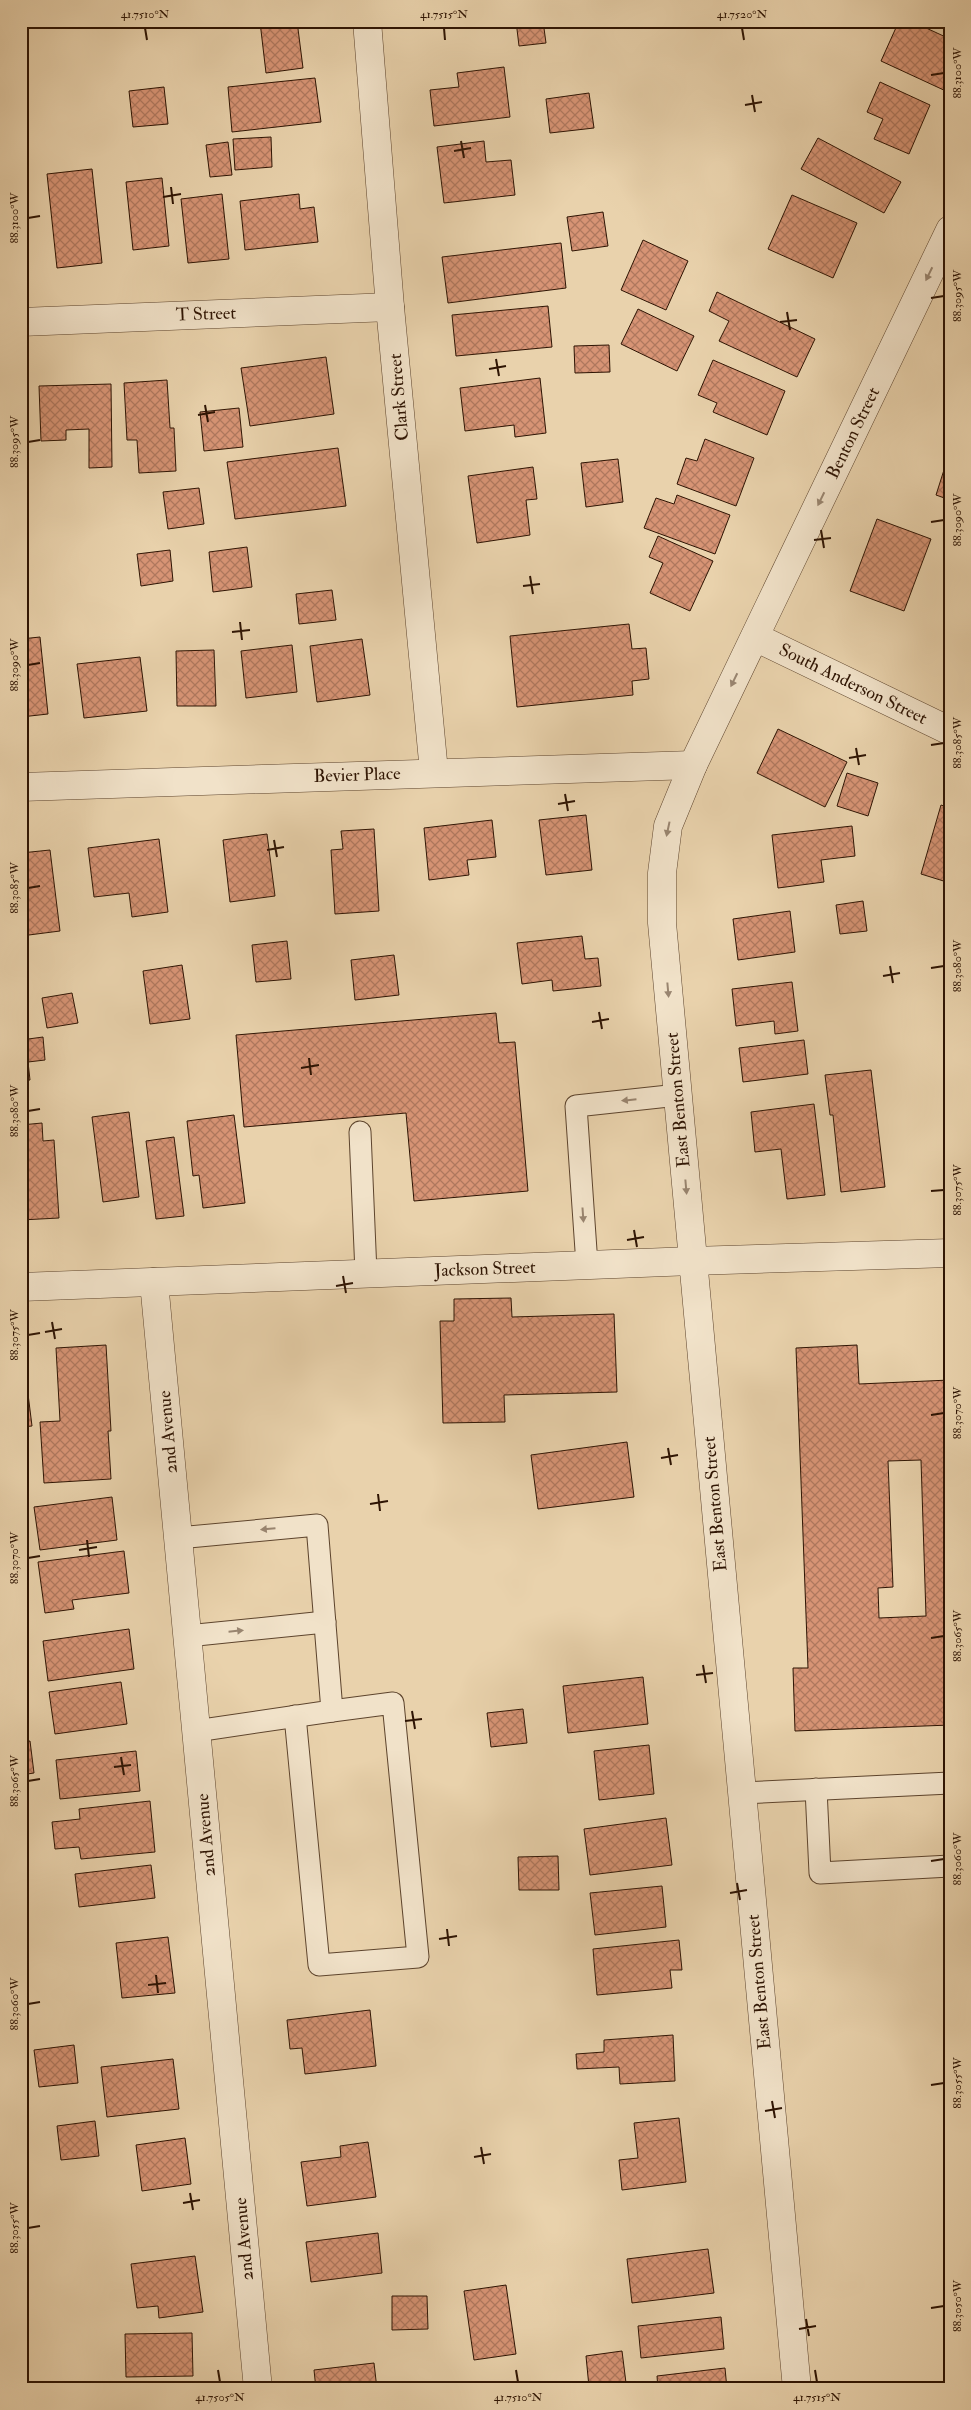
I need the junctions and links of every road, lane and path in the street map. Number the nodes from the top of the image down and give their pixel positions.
1 (367, 21) edge
2 (950, 230) edge
3 (390, 307) junction
4 (21, 322) edge
5 (755, 637) junction
6 (950, 731) edge
7 (693, 765) junction
8 (434, 772) junction
9 (21, 787) edge
10 (678, 1095) junction
11 (360, 1132) dead end
12 (950, 1253) edge
13 (692, 1261) junction
14 (587, 1265) junction
15 (366, 1273) junction
16 (154, 1282) junction
17 (21, 1287) edge
18 (178, 1538) junction
19 (325, 1622) junction
20 (187, 1636) junction
21 (332, 1711) junction
22 (295, 1716) junction
23 (196, 1731) junction
24 (950, 1782) edge
25 (816, 1789) junction
26 (742, 1793) junction
27 (950, 1866) edge
28 (258, 2389) edge
29 (797, 2389) edge

1 - 3 street, Clark Street
2 -> 5 street, Benton Street
3 - 4 street, T Street
3 - 8 street, Clark Street
5 - 6 street, South Anderson Street
5 -> 7 street, East Benton Street
7 - 8 street, Bevier Place
7 -> 10 street, East Benton Street
8 - 9 street, Bevier Place
10 -> 13 street, East Benton Street
10 -> 14 lane
11 - 15 lane
12 - 13 street, Jackson Street
13 - 14 street, Jackson Street
13 - 26 street, East Benton Street
14 - 15 street, Jackson Street
15 - 16 street, Jackson Street
16 - 17 street, Jackson Street
16 - 18 street, 2nd Avenue
19 -> 18 lane
18 - 20 street, 2nd Avenue
20 -> 19 lane
19 - 21 lane
20 - 23 street, 2nd Avenue
21 - 22 lane
21 - 22 lane
22 - 23 lane
23 - 28 street, 2nd Avenue
24 - 25 lane
25 - 26 lane
25 - 27 lane
26 - 29 street, East Benton Street

